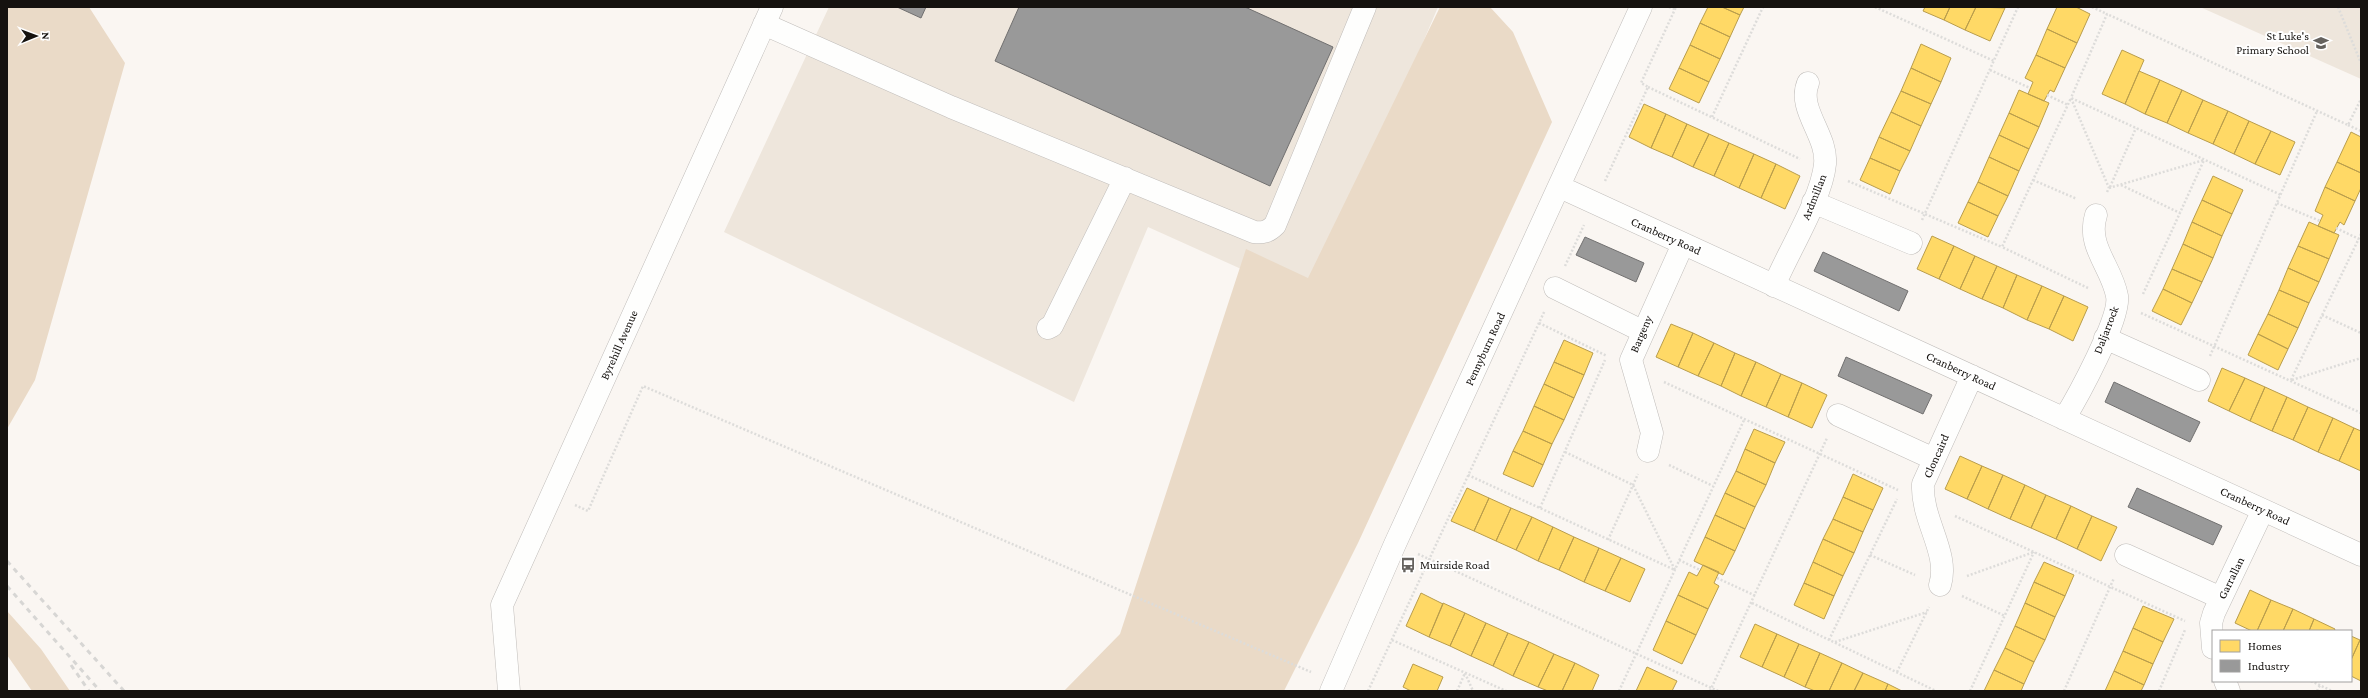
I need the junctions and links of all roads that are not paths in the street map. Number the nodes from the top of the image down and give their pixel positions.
1 (1365, 7) edge
2 (1641, 7) edge
3 (768, 15) edge
4 (1808, 83) dead end
5 (1125, 178) junction
6 (1560, 187) junction
7 (1813, 202) junction
8 (2097, 212) road end
9 (1911, 243) road end
10 (1683, 244) junction
11 (1774, 286) junction
12 (1555, 288) road end
13 (1048, 328) dead end
14 (1642, 332) junction
15 (2106, 338) junction
16 (1972, 376) junction
17 (2199, 380) road end
18 (1838, 415) road end
19 (2064, 419) junction
20 (1647, 453) road end
21 (1934, 459) junction
22 (2263, 510) junction
23 (2359, 548) edge
24 (2126, 555) road end
25 (1940, 585) road end
26 (2221, 598) junction
27 (2212, 640) edge
28 (1333, 687) edge
29 (509, 691) edge

1 - 5 street
2 - 6 street, Pennyburn Road
3 - 5 street
3 - 29 street, Byrehill Avenue
4 - 7 street, Ardmillan
5 - 13 street
6 - 10 street, Cranberry Road
6 - 28 street, Pennyburn Road
7 - 9 street
7 - 11 street, Ardmillan
8 - 15 street, Daljarrock
10 - 11 street, Cranberry Road
10 - 14 street, Bargeny
11 - 16 street, Cranberry Road
12 - 14 street
14 - 20 street, Bargeny
15 - 17 street
15 - 19 street, Daljarrock
16 - 19 street, Cranberry Road
16 - 21 street, Cloncaird
18 - 21 street
19 - 22 street, Cranberry Road
21 - 25 street, Cloncaird
22 - 23 street, Cranberry Road
22 - 26 street, Garrallan
24 - 26 street
26 - 27 street, Garrallan

